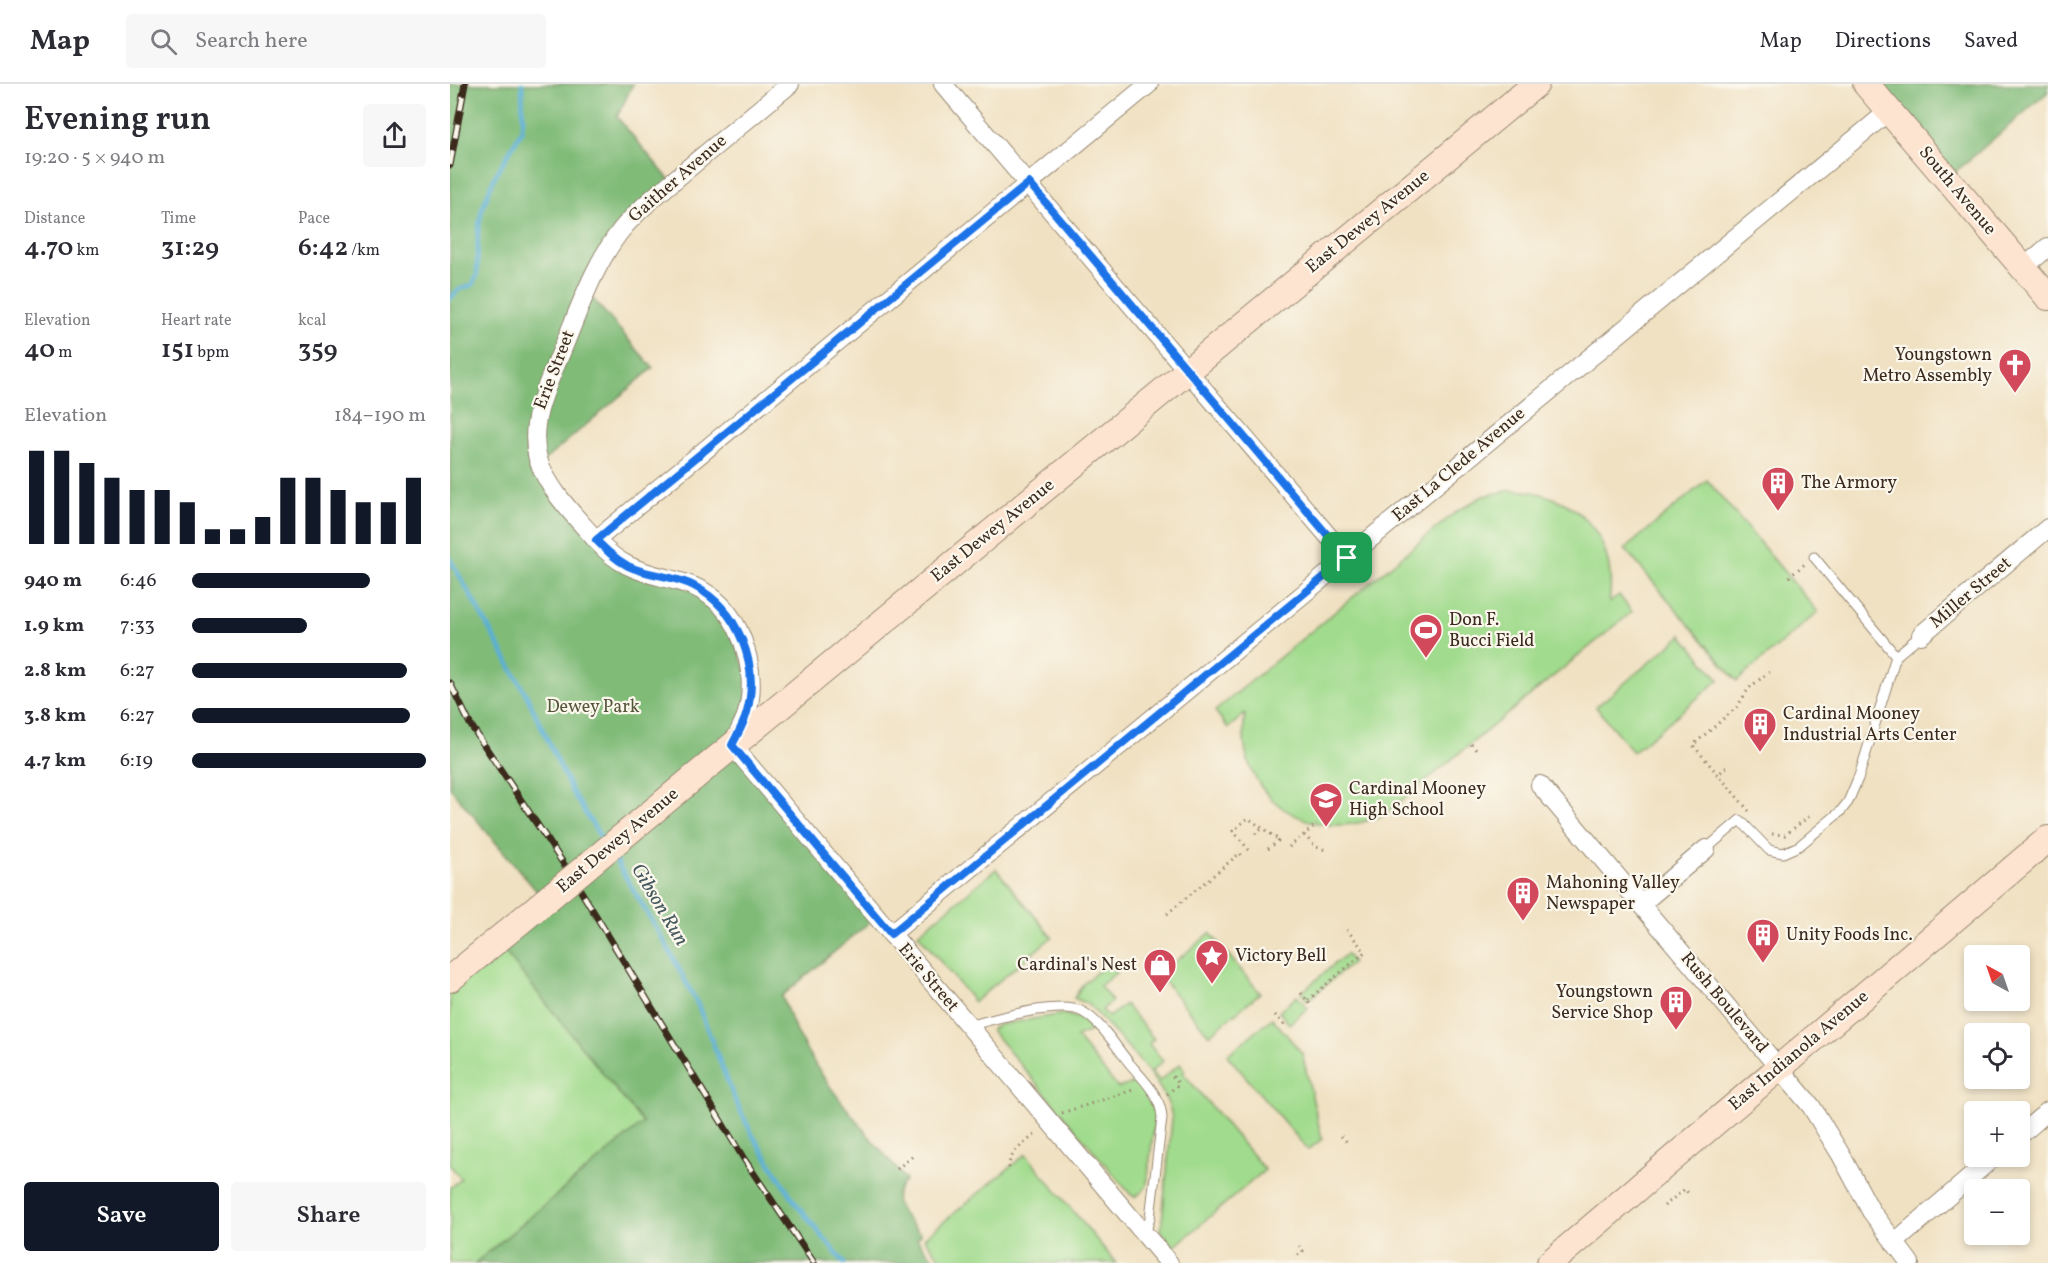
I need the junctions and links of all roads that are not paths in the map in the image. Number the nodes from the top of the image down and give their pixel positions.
1 (790, 84) edge
2 (944, 84) edge
3 (1149, 84) edge
4 (1536, 84) edge
5 (1866, 84) edge
6 (1889, 111) junction
7 (1029, 183) junction
8 (2048, 247) edge
9 (2023, 268) junction
10 (586, 292) joint
11 (2048, 297) edge
12 (1188, 371) junction
13 (2048, 528) edge
14 (596, 540) junction
15 (1814, 556) road end
16 (1347, 558) junction
17 (1921, 635) joint
18 (1896, 656) junction
19 (732, 745) junction
20 (1540, 785) dead end
21 (2048, 839) edge
22 (1706, 849) joint
23 (1641, 904) junction
24 (891, 934) junction
25 (450, 979) edge
26 (969, 1026) junction
27 (1779, 1068) junction
28 (2048, 1111) edge
29 (2030, 1127) edge
30 (1982, 1167) edge
31 (1145, 1234) junction
32 (1894, 1243) junction
33 (1169, 1263) edge
34 (1551, 1263) edge
35 (1910, 1263) edge

1 - 10 street, Gaither Avenue
2 - 7 street
3 - 7 street
4 - 12 street, East Dewey Avenue
5 - 6 street, South Avenue
6 - 9 street, South Avenue
6 - 16 street, East La Clede Avenue
7 - 12 street
7 - 14 street
8 - 9 street
9 - 11 street, South Avenue
10 - 14 street, Erie Street
12 - 16 street
12 - 19 street, East Dewey Avenue
13 - 17 street, Miller Street
14 - 19 street, Erie Street
15 - 18 lane
16 - 24 street, East La Clede Avenue
17 - 18 lane
18 - 22 lane
19 - 24 street, Erie Street
19 - 25 street, East Dewey Avenue, bridge
20 - 23 street, Rush Boulevard
21 - 27 street, East Indianola Avenue
22 - 23 street
23 - 27 street, Rush Boulevard
24 - 26 street, Erie Street
26 - 31 street, Erie Street
26 - 31 lane
27 - 32 street, Rush Boulevard
27 - 34 street, East Indianola Avenue
28 - 29 street
30 - 32 street
31 - 33 street, Erie Street
32 - 35 street, Rush Boulevard

